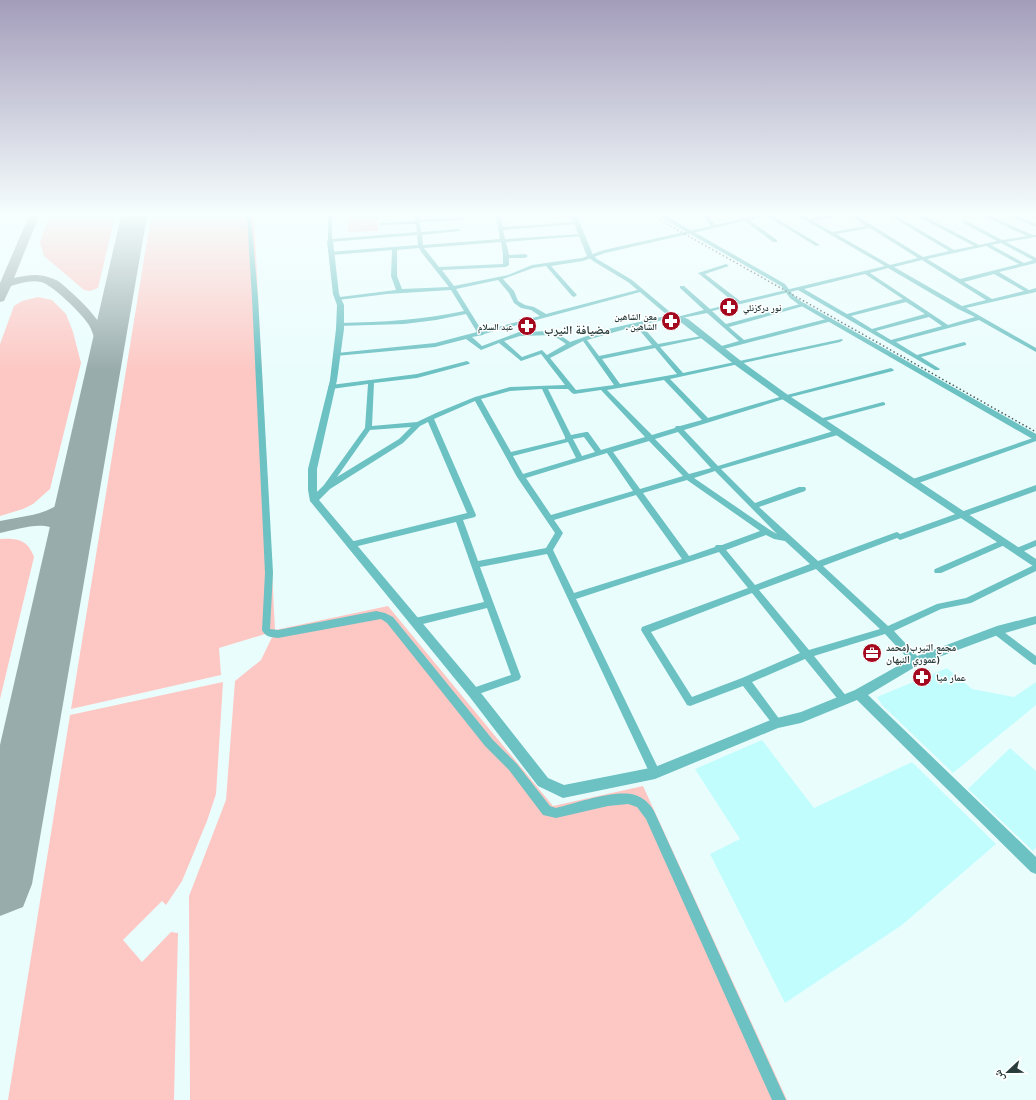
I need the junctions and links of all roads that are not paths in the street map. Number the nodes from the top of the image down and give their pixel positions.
1 (253, 267) edge
2 (333, 267) edge
3 (394, 267) edge
4 (466, 267) edge
5 (536, 267) edge
6 (550, 267) edge
7 (608, 267) edge
8 (721, 267) edge
9 (752, 267) edge
10 (883, 267) edge
11 (890, 267) edge
12 (939, 267) edge
13 (1011, 267) edge
14 (438, 269) joint
15 (865, 272) junction
16 (995, 272) junction
17 (499, 278) junction
18 (960, 281) junction
19 (682, 287) dead end
20 (452, 288) junction
21 (798, 288) junction
22 (1036, 290) edge
23 (641, 291) junction
24 (787, 291) junction
25 (400, 292) junction
26 (1029, 292) junction
27 (574, 295) dead end
28 (340, 299) junction
29 (907, 300) junction
30 (990, 300) junction
31 (739, 303) junction
32 (804, 305) junction
33 (960, 308) junction
34 (708, 310) junction
35 (467, 312) junction
36 (929, 315) junction
37 (545, 316) junction
38 (846, 316) junction
39 (676, 317) junction
40 (979, 318) junction
41 (830, 320) junction
42 (637, 324) junction
43 (340, 325) junction
44 (725, 326) junction
45 (946, 326) junction
46 (870, 331) junction
47 (481, 334) junction
48 (705, 336) junction
49 (468, 337) junction
50 (584, 339) junction
51 (840, 340) dead end
52 (500, 341) junction
53 (743, 342) junction
54 (890, 342) junction
55 (964, 344) dead end
56 (570, 345) junction
57 (657, 346) junction
58 (720, 348) junction
59 (1036, 350) edge
60 (337, 355) junction
61 (548, 357) junction
62 (916, 357) junction
63 (599, 358) junction
64 (467, 363) dead end
65 (738, 363) junction
66 (937, 369) dead end
67 (891, 370) dead end
68 (681, 375) junction
69 (665, 378) junction
70 (371, 381) junction
71 (618, 386) junction
72 (331, 387) junction
73 (544, 387) junction
74 (569, 387) junction
75 (602, 389) junction
76 (784, 397) junction
77 (477, 398) junction
78 (883, 404) dead end
79 (430, 418) junction
80 (706, 420) junction
81 (821, 420) junction
82 (418, 424) junction
83 (368, 428) junction
84 (678, 428) junction
85 (839, 432) junction
86 (650, 437) junction
87 (569, 439) junction
88 (1036, 439) edge
89 (608, 450) junction
90 (599, 453) junction
91 (509, 455) junction
92 (580, 459) junction
93 (716, 469) junction
94 (521, 476) junction
95 (689, 478) junction
96 (913, 482) junction
97 (327, 487) junction
98 (1036, 488) edge
99 (802, 490) dead end
100 (637, 491) junction
101 (314, 500) junction
102 (754, 506) junction
103 (964, 515) junction
104 (458, 518) junction
105 (550, 518) junction
106 (766, 532) junction
107 (787, 538) junction
108 (1004, 542) junction
109 (1036, 543) edge
110 (350, 545) junction
111 (719, 547) junction
112 (549, 550) junction
113 (1017, 551) junction
114 (687, 560) junction
115 (475, 565) junction
116 (817, 565) junction
117 (1036, 566) edge
118 (938, 571) dead end
119 (753, 589) junction
120 (571, 596) junction
121 (489, 604) junction
122 (1036, 620) edge
123 (414, 622) junction
124 (888, 630) junction
125 (998, 631) junction
126 (806, 655) junction
127 (916, 661) junction
128 (1036, 661) edge
129 (745, 681) junction
130 (473, 692) junction
131 (859, 694) junction
132 (844, 700) junction
133 (777, 723) junction
134 (655, 773) junction
135 (1036, 867) edge
136 (779, 1100) edge

1 - 136 street
2 - 28 street
3 - 25 street
4 - 14 street
5 - 17 street
6 - 27 street
7 - 23 street
8 - 31 street
9 - 24 street
10 - 15 street
11 - 33 street
12 - 18 street
13 - 16 street
14 - 20 street
15 - 21 street
15 - 29 street
16 - 18 street
16 - 26 street
17 - 20 street
17 - 37 street
18 - 30 street
19 - 34 street
20 - 25 street
20 - 35 street
21 - 24 street
21 - 38 street
22 - 26 street
23 - 37 street
23 - 39 street
24 - 31 street
24 - 32 street
25 - 28 street
26 - 30 street
28 - 43 street
29 - 36 street
29 - 38 street
30 - 33 street
31 - 34 street
32 - 41 street
32 - 44 street
33 - 40 street
34 - 39 street
34 - 44 street
35 - 43 street
35 - 47 street
36 - 45 street
36 - 46 street
37 - 47 street
38 - 46 street
39 - 42 street
39 - 48 street
40 - 45 street
40 - 59 street
41 - 53 street
41 - 88 street
42 - 50 street
42 - 57 street
43 - 60 street
44 - 53 street
45 - 54 street
46 - 54 street
47 - 49 street
48 - 57 street
48 - 58 street
49 - 52 street
49 - 60 street
50 - 56 street
50 - 63 street
51 - 65 street
52 - 56 street
52 - 61 street
53 - 58 street
54 - 62 street
55 - 62 street
56 - 61 street
57 - 63 street
57 - 68 street
58 - 65 street
60 - 72 street
61 - 74 street
62 - 66 street
63 - 71 street
64 - 70 street
65 - 68 street
65 - 76 street
67 - 76 street
68 - 69 street
69 - 71 street
69 - 80 street
70 - 72 street
70 - 83 street
71 - 75 street
72 - 101 street
73 - 74 street
73 - 77 street
73 - 87 street
74 - 75 street
75 - 86 street
76 - 80 street
76 - 81 street
77 - 79 street
77 - 91 street
78 - 81 street
79 - 82 street
79 - 104 street
80 - 84 street
81 - 85 street
82 - 83 street
82 - 97 street
83 - 97 street
84 - 86 street
84 - 93 street
85 - 93 street
85 - 96 street
86 - 89 street
86 - 95 street
87 - 90 street
87 - 91 street
87 - 92 street
88 - 96 street
89 - 90 street
89 - 100 street
90 - 92 street
91 - 94 street
92 - 94 street
93 - 95 street
93 - 102 street
94 - 105 street
95 - 100 street
95 - 106 street
96 - 103 street
97 - 101 street
98 - 103 street
99 - 102 street
100 - 105 street
100 - 114 street
101 - 110 street
102 - 107 street
103 - 108 street
103 - 116 street
104 - 110 street
104 - 115 street
105 - 112 street
106 - 107 street
106 - 111 street
107 - 116 street
108 - 113 street
108 - 118 street
109 - 113 street
110 - 123 street
111 - 114 street
111 - 119 street
112 - 115 street
112 - 120 street
113 - 117 street
114 - 120 street
115 - 121 street
116 - 119 street
116 - 124 street
117 - 124 street
119 - 126 street
119 - 129 street
120 - 134 street
121 - 123 street
121 - 130 street
122 - 125 street
123 - 130 street
124 - 126 street
124 - 127 street
125 - 127 street
125 - 128 street
126 - 129 street
126 - 132 street
127 - 131 street
129 - 133 street
130 - 134 street
131 - 132 street
131 - 135 street
132 - 133 street
133 - 134 street

